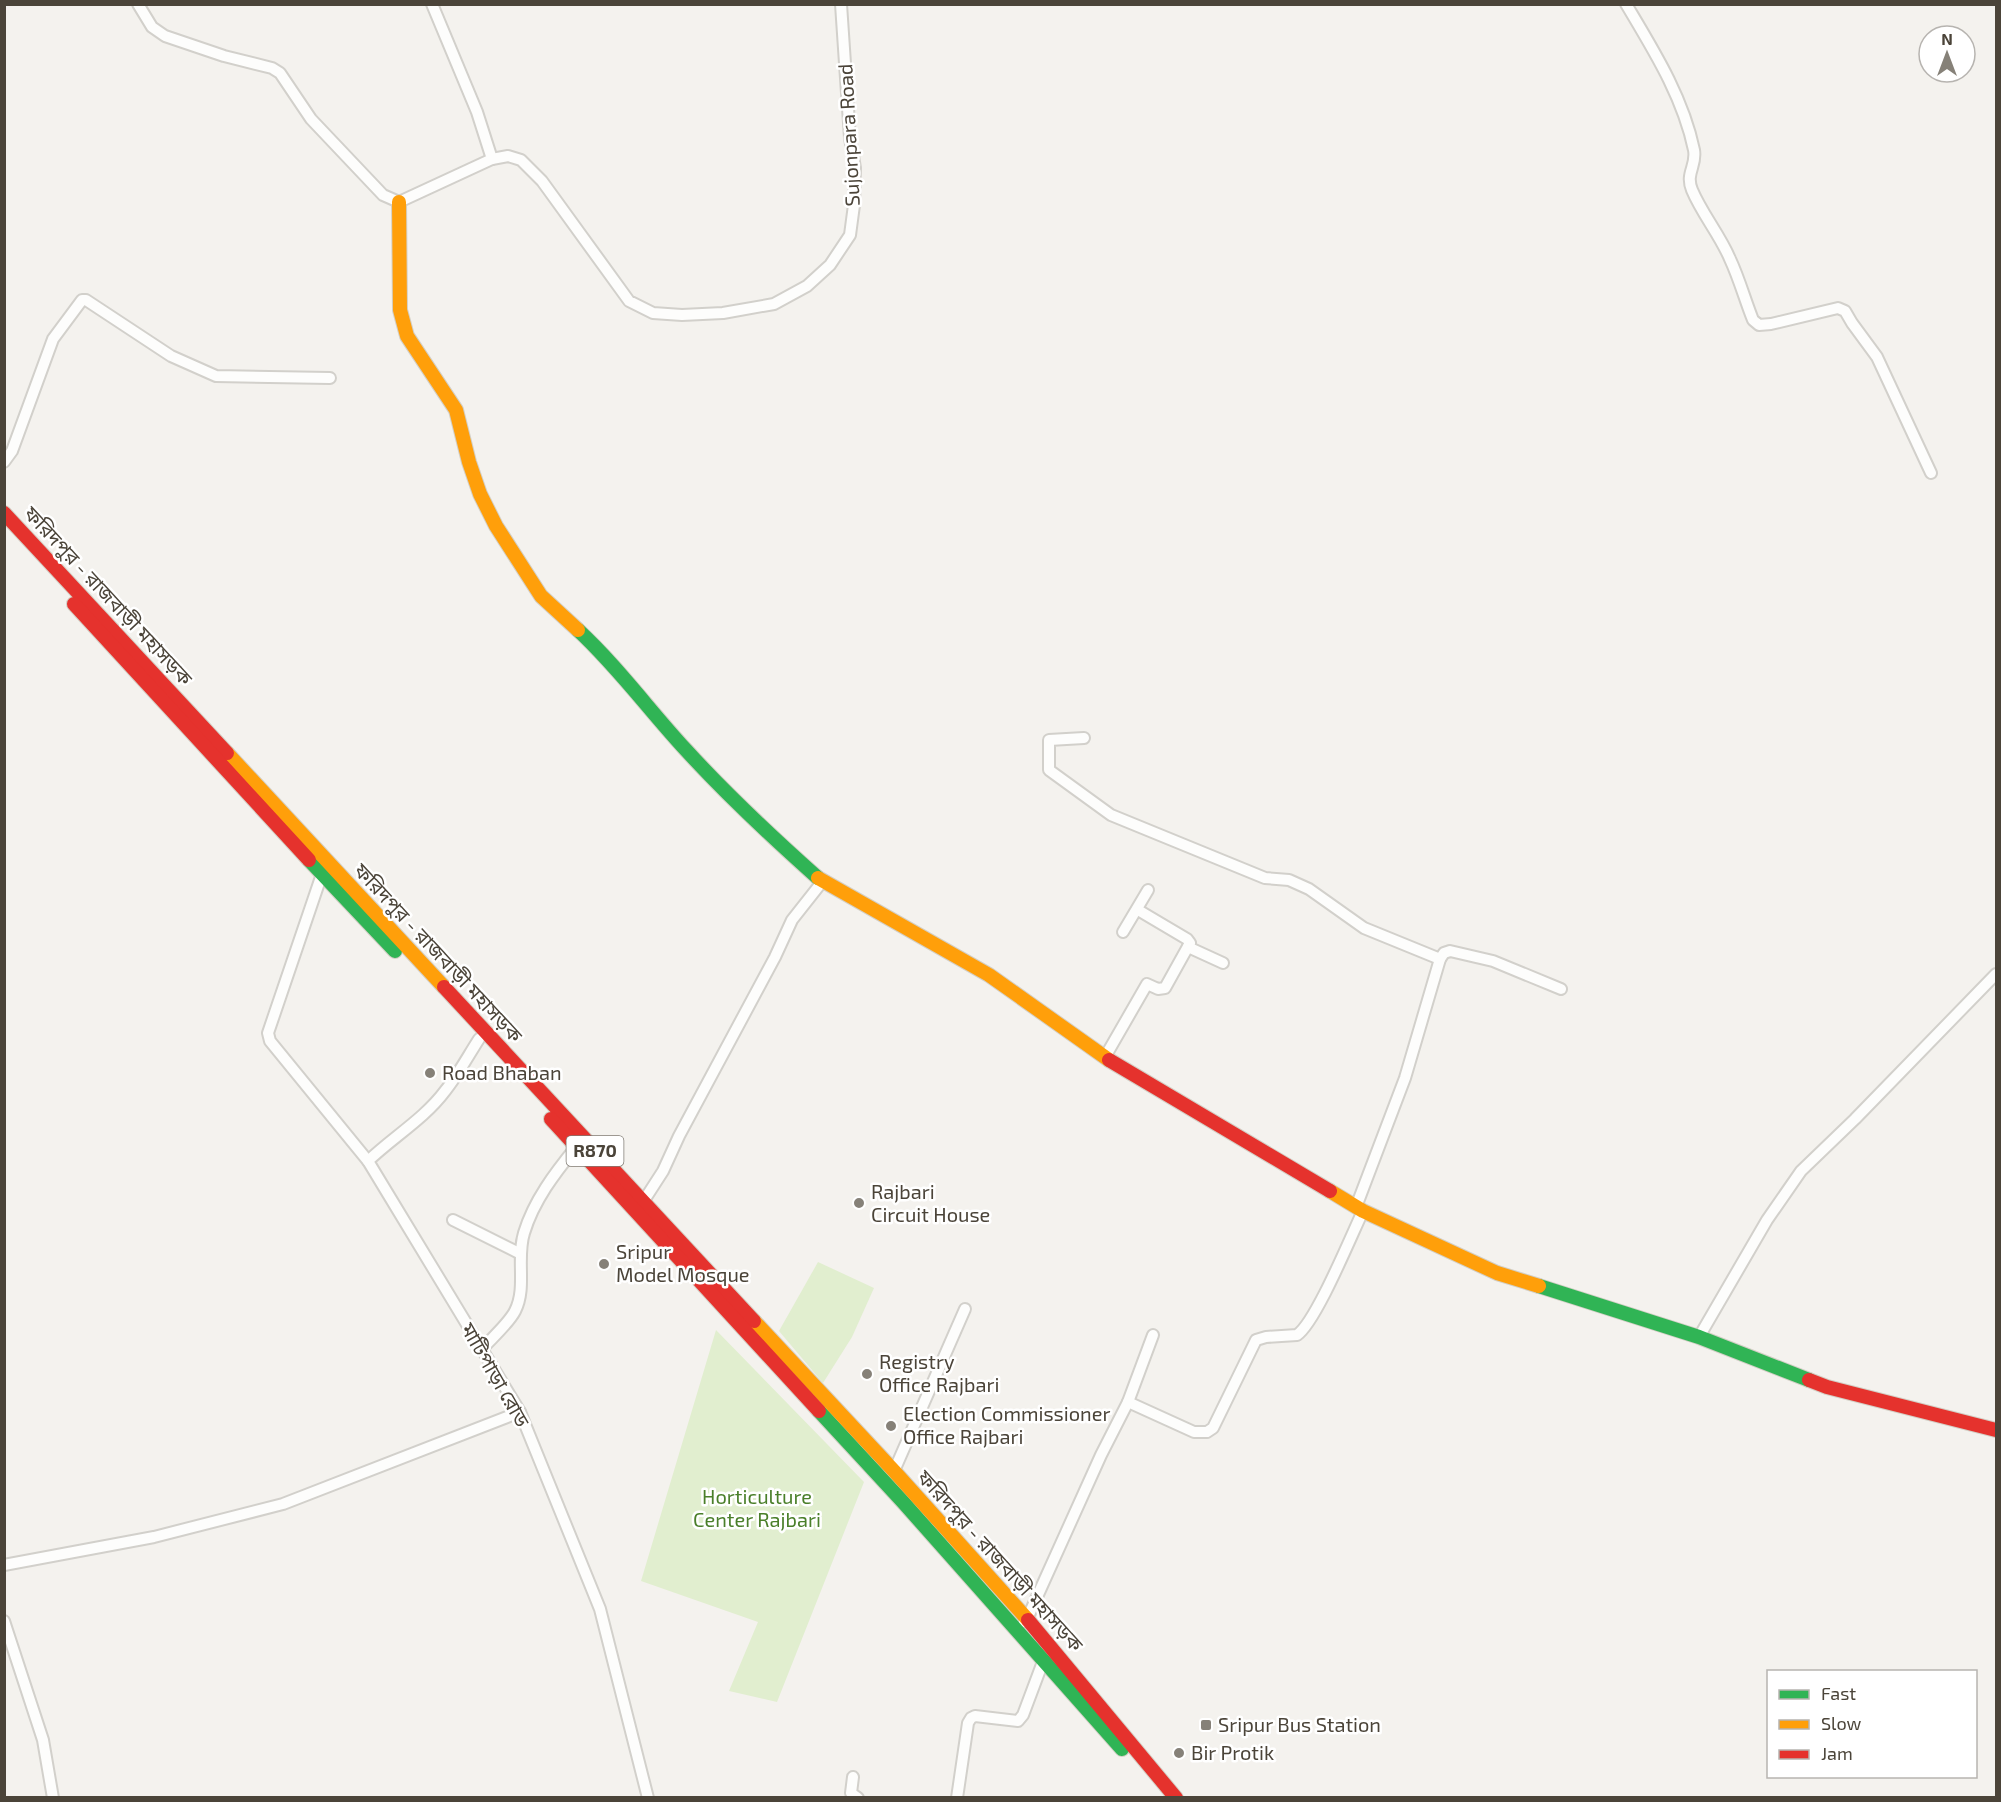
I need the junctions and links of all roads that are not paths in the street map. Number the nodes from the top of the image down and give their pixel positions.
1 (138, 4) edge
2 (432, 4) edge
3 (841, 4) edge
4 (1626, 4) edge
5 (492, 159) junction
6 (399, 202) junction
7 (330, 378) dead end
8 (4, 462) edge
9 (1931, 473) dead end
10 (4, 513) edge
11 (4, 529) edge
12 (1084, 738) dead end
13 (322, 874) junction
14 (822, 882) junction
15 (1148, 890) dead end
16 (1138, 910) junction
17 (1123, 932) dead end
18 (1188, 947) junction
19 (1440, 959) junction
20 (1223, 963) dead end
21 (1996, 974) edge
22 (1561, 989) dead end
23 (479, 1039) junction
24 (1105, 1057) junction
25 (576, 1147) junction
26 (368, 1161) junction
27 (643, 1202) junction
28 (1359, 1209) junction
29 (453, 1220) dead end
30 (519, 1253) junction
31 (965, 1309) dead end
32 (1153, 1335) dead end
33 (1699, 1337) junction
34 (482, 1349) junction
35 (1128, 1402) junction
36 (520, 1412) junction
37 (1996, 1430) edge
38 (894, 1471) junction
39 (4, 1565) edge
40 (1028, 1619) junction
41 (4, 1621) edge
42 (1017, 1629) junction
43 (1044, 1659) junction
44 (853, 1777) dead end
45 (53, 1797) edge
46 (648, 1797) edge
47 (858, 1797) edge
48 (957, 1797) edge
49 (1164, 1797) edge
50 (1176, 1797) edge

1 - 6 street
2 - 5 street
3 - 5 street, Sujonpara Road
4 - 9 street
5 - 6 street
6 - 14 main road
7 - 8 street
10 - 27 main road, ফরিদপুর - রাজবাড়ী মহাসড়ক / R870
11 - 13 main road, ফরিদপুর - রাজবাড়ী মহাসড়ক / R870
12 - 19 street
13 - 23 main road, ফরিদপুর - রাজবাড়ী মহাসড়ক / R870
13 - 26 street, মাটিপাড়া রোড
14 - 24 main road
14 - 27 street
15 - 16 street
16 - 17 street
16 - 18 street
18 - 20 street
18 - 24 street
19 - 22 street
19 - 28 street
21 - 33 street
23 - 25 main road, ফরিদপুর - রাজবাড়ী মহাসড়ক / R870
23 - 26 street
24 - 28 main road
25 - 30 street
25 - 42 main road, ফরিদপুর - রাজবাড়ী মহাসড়ক / R870
26 - 34 street, মাটিপাড়া রোড
27 - 38 main road, ফরিদপুর - রাজবাড়ী মহাসড়ক / R870
28 - 33 main road
28 - 35 street
29 - 30 street
30 - 34 street
31 - 38 street
32 - 35 street
33 - 37 main road
34 - 36 street, মাটিপাড়া রোড
35 - 40 street
36 - 39 street
36 - 46 street, মাটিপাড়া রোড
38 - 40 main road, ফরিদপুর - রাজবাড়ী মহাসড়ক / R870
40 - 42 street
40 - 50 main road, ফরিদপুর - রাজবাড়ী মহাসড়ক / R870
41 - 45 street
42 - 43 main road, ফরিদপুর - রাজবাড়ী মহাসড়ক / R870
43 - 48 street
43 - 49 main road, ফরিদপুর - রাজবাড়ী মহাসড়ক / R870
44 - 47 street

